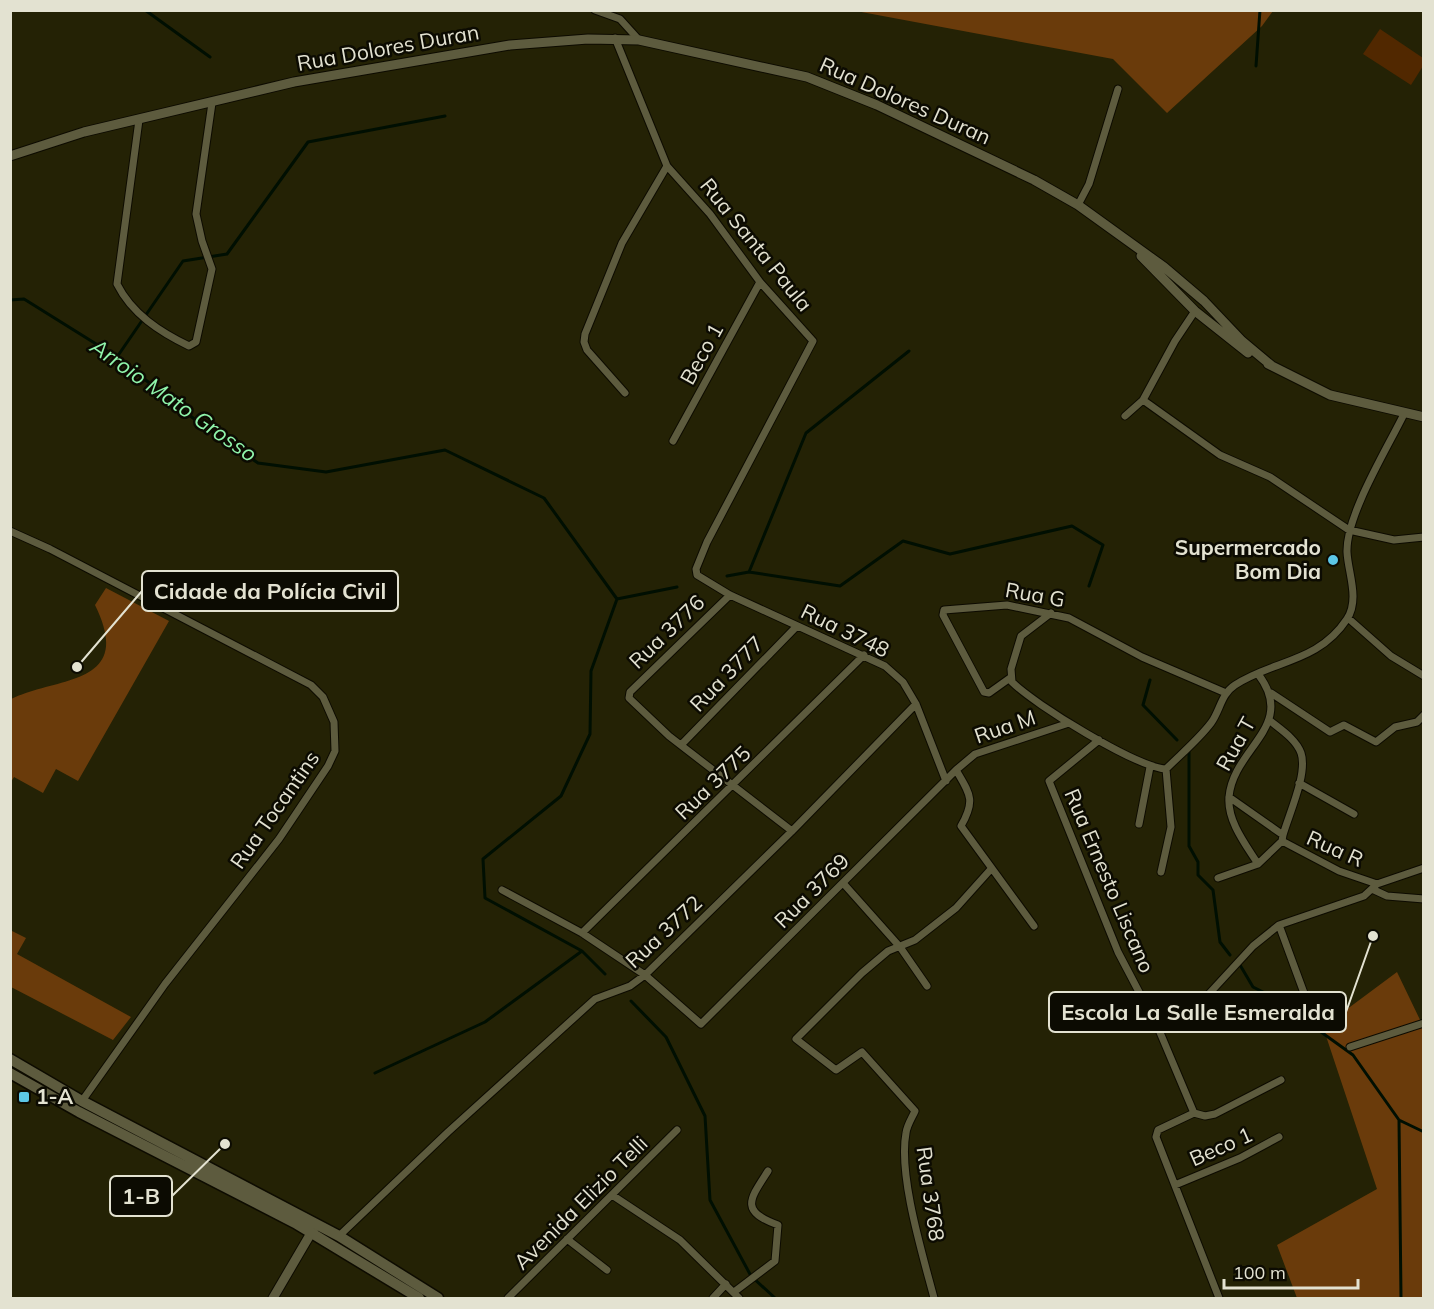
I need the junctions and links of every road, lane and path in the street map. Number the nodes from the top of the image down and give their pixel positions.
1 (595, 10) edge
2 (615, 38) junction
3 (639, 40) junction
4 (1118, 89) dead end
5 (213, 103) junction
6 (138, 120) junction
7 (10, 156) edge
8 (667, 166) junction
9 (1078, 205) junction
10 (1130, 245) junction
11 (760, 282) junction
12 (1199, 297) junction
13 (1207, 304) junction
14 (1195, 311) junction
15 (1272, 366) junction
16 (625, 393) dead end
17 (1143, 400) junction
18 (1404, 414) junction
19 (1125, 416) dead end
20 (1424, 417) edge
21 (673, 441) dead end
22 (1349, 530) junction
23 (10, 531) edge
24 (1424, 537) edge
25 (730, 595) junction
26 (751, 605) joint
27 (1051, 613) junction
28 (1348, 618) junction
29 (797, 626) junction
30 (864, 655) junction
31 (1258, 674) junction
32 (1424, 676) edge
33 (1010, 678) junction
34 (1226, 693) junction
35 (1271, 693) junction
36 (916, 704) junction
37 (1424, 716) edge
38 (1269, 720) junction
39 (1069, 723) junction
40 (1099, 740) junction
41 (681, 745) junction
42 (1150, 767) junction
43 (1166, 769) junction
44 (956, 770) junction
45 (946, 781) junction
46 (1299, 783) junction
47 (735, 785) junction
48 (1228, 797) junction
49 (1354, 814) dead end
50 (1138, 824) dead end
51 (792, 831) junction
52 (1282, 838) junction
53 (1257, 864) junction
54 (1424, 868) edge
55 (991, 869) junction
56 (1161, 872) dead end
57 (1218, 878) dead end
58 (843, 883) junction
59 (1376, 887) junction
60 (502, 890) dead end
61 (1424, 899) edge
62 (1034, 926) dead end
63 (1279, 926) junction
64 (582, 933) junction
65 (900, 947) junction
66 (645, 975) junction
67 (927, 986) dead end
68 (1318, 1007) dead end
69 (1424, 1023) edge
70 (1159, 1030) junction
71 (1350, 1047) dead end
72 (10, 1059) edge
73 (10, 1073) edge
74 (1281, 1080) dead end
75 (81, 1101) junction
76 (1194, 1113) junction
77 (677, 1130) dead end
78 (1279, 1137) dead end
79 (768, 1171) dead end
80 (1175, 1185) junction
81 (612, 1195) junction
82 (314, 1227) junction
83 (339, 1236) junction
84 (567, 1239) junction
85 (607, 1270) dead end
86 (726, 1284) junction
87 (736, 1295) edge
88 (273, 1299) edge
89 (419, 1299) edge
90 (438, 1299) edge
91 (508, 1299) edge
92 (713, 1299) edge
93 (934, 1299) edge
94 (1219, 1299) edge

1 - 3 street
2 - 3 street, Rua Dolores Duran
2 - 5 street, Rua Dolores Duran
2 - 8 street, Rua Santa Paula
3 - 9 street, Rua Dolores Duran
4 - 9 street
5 - 6 street, Rua Dolores Duran
5 - 6 street
6 - 7 street, Rua Dolores Duran
8 - 11 street, Rua Santa Paula
8 - 16 street
9 - 10 street, Rua Dolores Duran
10 - 12 street, Rua Dolores Duran
10 - 14 street, Rua Dolores Duran
11 - 21 street, Beco 1
11 - 25 street, Rua Santa Paula
12 - 13 street, Rua Dolores Duran
12 - 14 street
13 - 14 street
13 - 15 street, Rua Dolores Duran
14 - 15 street, Rua Dolores Duran
14 - 17 street
15 - 18 street, Rua Dolores Duran
17 - 19 street
17 - 22 street
18 - 20 street, Rua Dolores Duran
18 - 22 street
22 - 24 street
22 - 28 street
23 - 75 street, Rua Tocantins
25 - 26 street, Rua Santa Paula
25 - 41 street, Rua 3776
26 - 29 street, Rua 3748
27 - 33 street
27 - 33 street, Rua G
27 - 34 street, Rua G
28 - 31 street
28 - 32 street
29 - 30 street, Rua 3748
29 - 41 street, Rua 3777
30 - 36 street, Rua 3748
30 - 47 street, Rua 3775
31 - 34 street
31 - 35 street
33 - 39 street
34 - 43 street
35 - 37 street
35 - 38 street, Rua T
36 - 45 street, Rua 3748
36 - 51 street, Rua 3772
38 - 46 street
38 - 48 street, Rua T
39 - 40 street
39 - 44 street, Rua M
40 - 42 street
40 - 70 street, Rua Ernesto Liscano
41 - 47 street
42 - 43 street
42 - 50 street
43 - 56 street
44 - 45 street
44 - 55 street
45 - 58 street, Rua 3769
46 - 49 street
46 - 52 street
47 - 51 street
47 - 64 street, Rua 3775
48 - 52 street, Rua R
48 - 53 street, Rua T
51 - 66 street, Rua 3772
52 - 53 street
52 - 59 street, Rua R
53 - 57 street
54 - 59 street
55 - 62 street
55 - 65 street
58 - 65 street
58 - 66 street, Rua 3769
59 - 61 street, Rua R
59 - 63 street
60 - 64 street
63 - 68 street
63 - 70 street
64 - 66 street
65 - 67 street
65 - 93 street, Rua 3768
66 - 83 street, Rua 3772
69 - 71 street
70 - 76 street, Rua Ernesto Liscano
72 - 75 main road
73 - 82 main road
74 - 76 street
75 - 82 main road
76 - 80 street
77 - 81 street, Avenida Elizio Telli
78 - 80 street, Beco 1
79 - 87 street
80 - 94 street
81 - 84 street, Avenida Elizio Telli
81 - 86 street
82 - 83 main road
82 - 88 street
82 - 89 main road
83 - 90 main road
84 - 85 street
84 - 91 street, Avenida Elizio Telli
86 - 87 street
86 - 92 street

